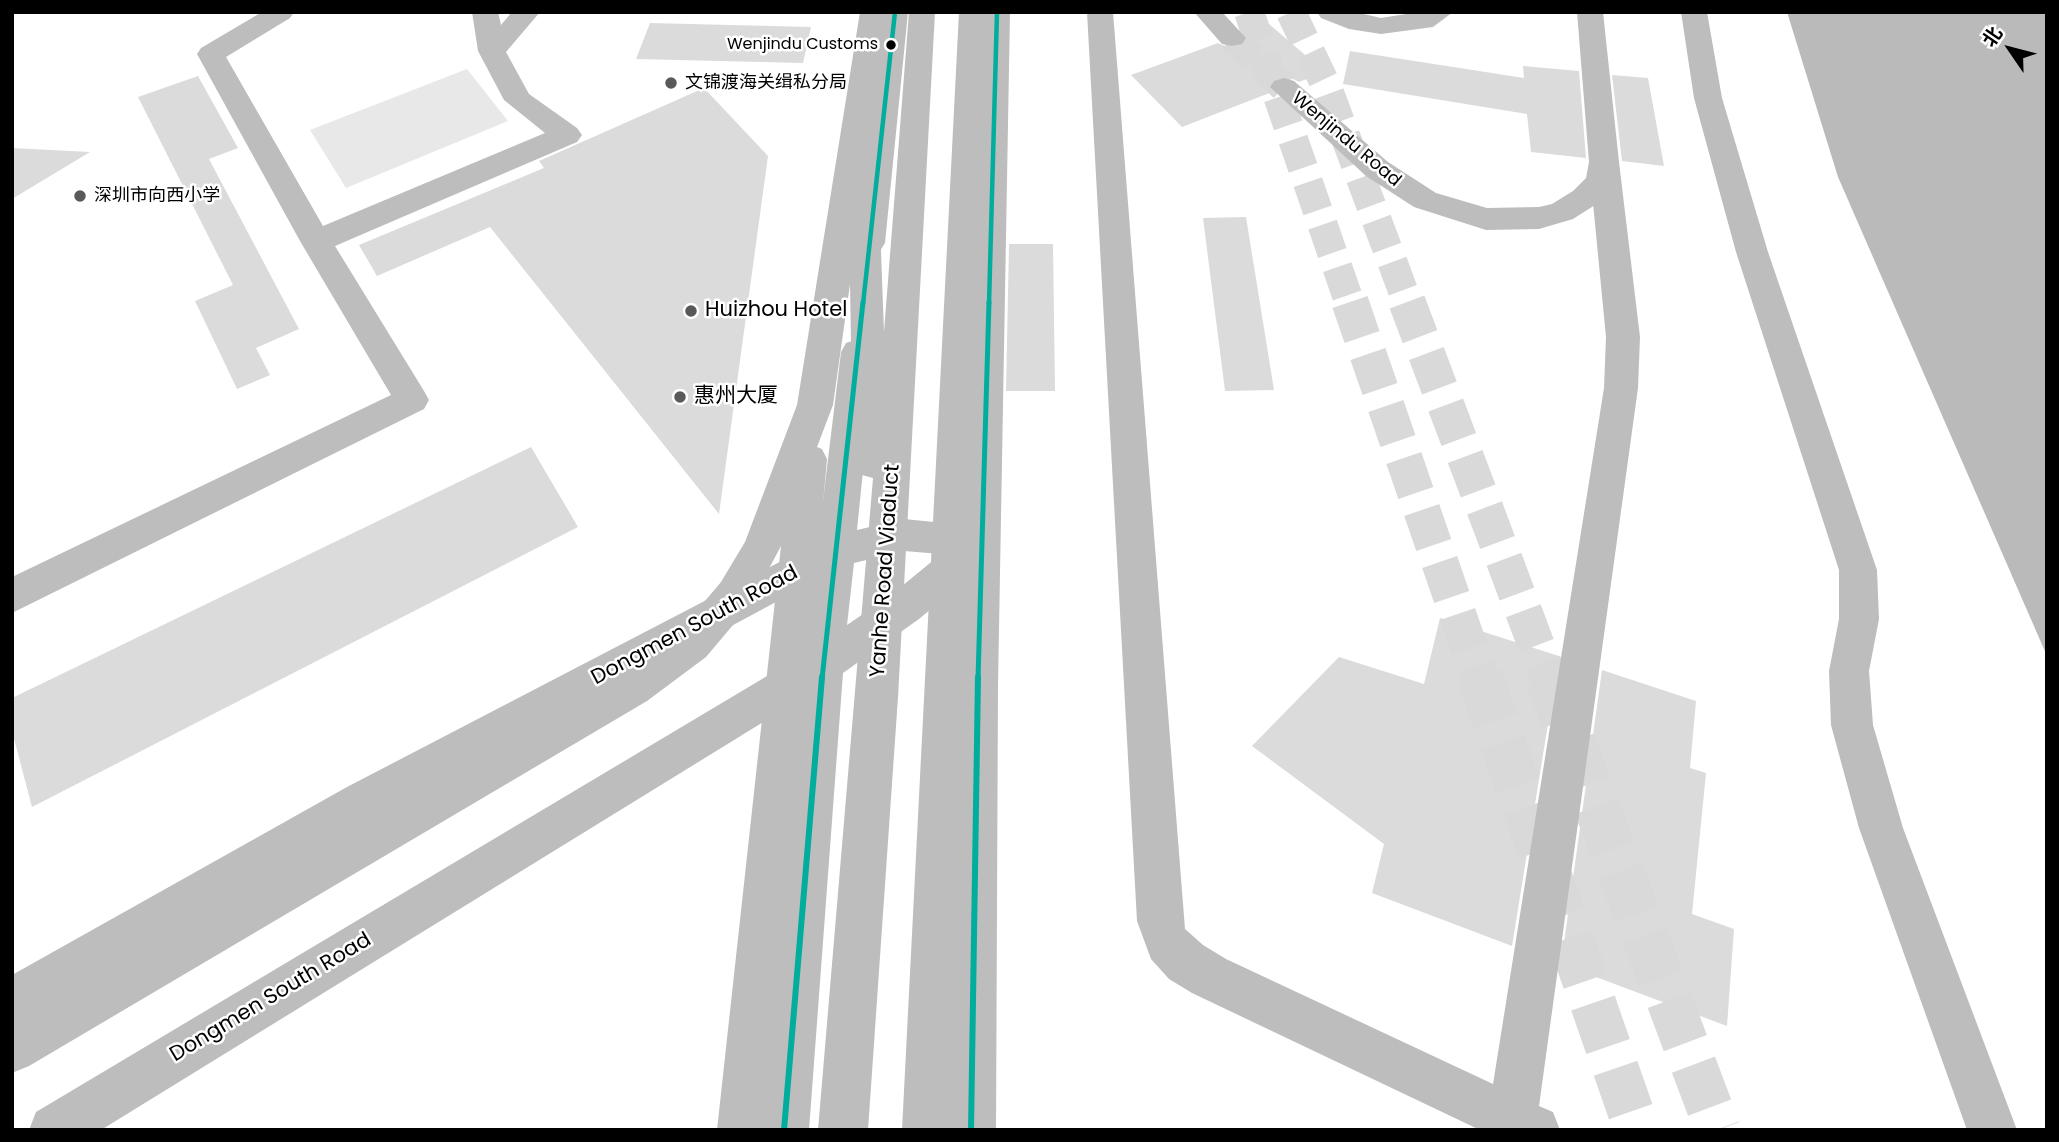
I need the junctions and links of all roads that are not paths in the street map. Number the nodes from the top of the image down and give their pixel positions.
1 (281, 12) edge
2 (485, 12) edge
3 (527, 12) edge
4 (873, 12) edge
5 (895, 12) edge
6 (922, 12) edge
7 (972, 12) edge
8 (997, 12) edge
9 (1100, 12) edge
10 (1207, 12) edge
11 (1329, 12) edge
12 (1440, 12) edge
13 (1590, 12) edge
14 (1694, 12) edge
15 (1232, 38) tunnel mouth
16 (492, 51) junction
17 (1284, 87) tunnel mouth
18 (862, 101) junction
19 (1604, 162) junction
20 (316, 241) junction
21 (815, 405) junction
22 (983, 542) junction
23 (836, 551) junction
24 (12, 596) edge
25 (823, 664) junction
26 (877, 697) junction
27 (12, 1001) edge
28 (12, 1049) edge
29 (1523, 1124) edge
30 (54, 1130) edge
31 (742, 1130) edge
32 (784, 1130) edge
33 (843, 1130) edge
34 (927, 1130) edge
35 (971, 1130) edge
36 (1992, 1130) edge

1 - 20 main road
2 - 16 main road
3 - 16 main road
4 - 18 main road
5 - 23 main road
6 - 26 main road, Yanhe Road Viaduct
7 - 34 main road
8 - 22 main road
9 - 29 main road
10 - 15 main road
11 - 12 main road
13 - 19 main road
14 - 36 main road
16 - 20 main road
17 - 19 main road, Wenjindu Road
18 - 21 main road
18 - 26 main road
19 - 29 main road
20 - 24 main road
21 - 28 main road
21 - 31 main road
22 - 23 main road, Dongmen South Road
22 - 25 main road, Dongmen South Road
22 - 35 main road
23 - 25 main road
23 - 27 main road, Dongmen South Road
25 - 30 main road, Dongmen South Road
25 - 32 main road
26 - 33 main road, Yanhe Road Viaduct

